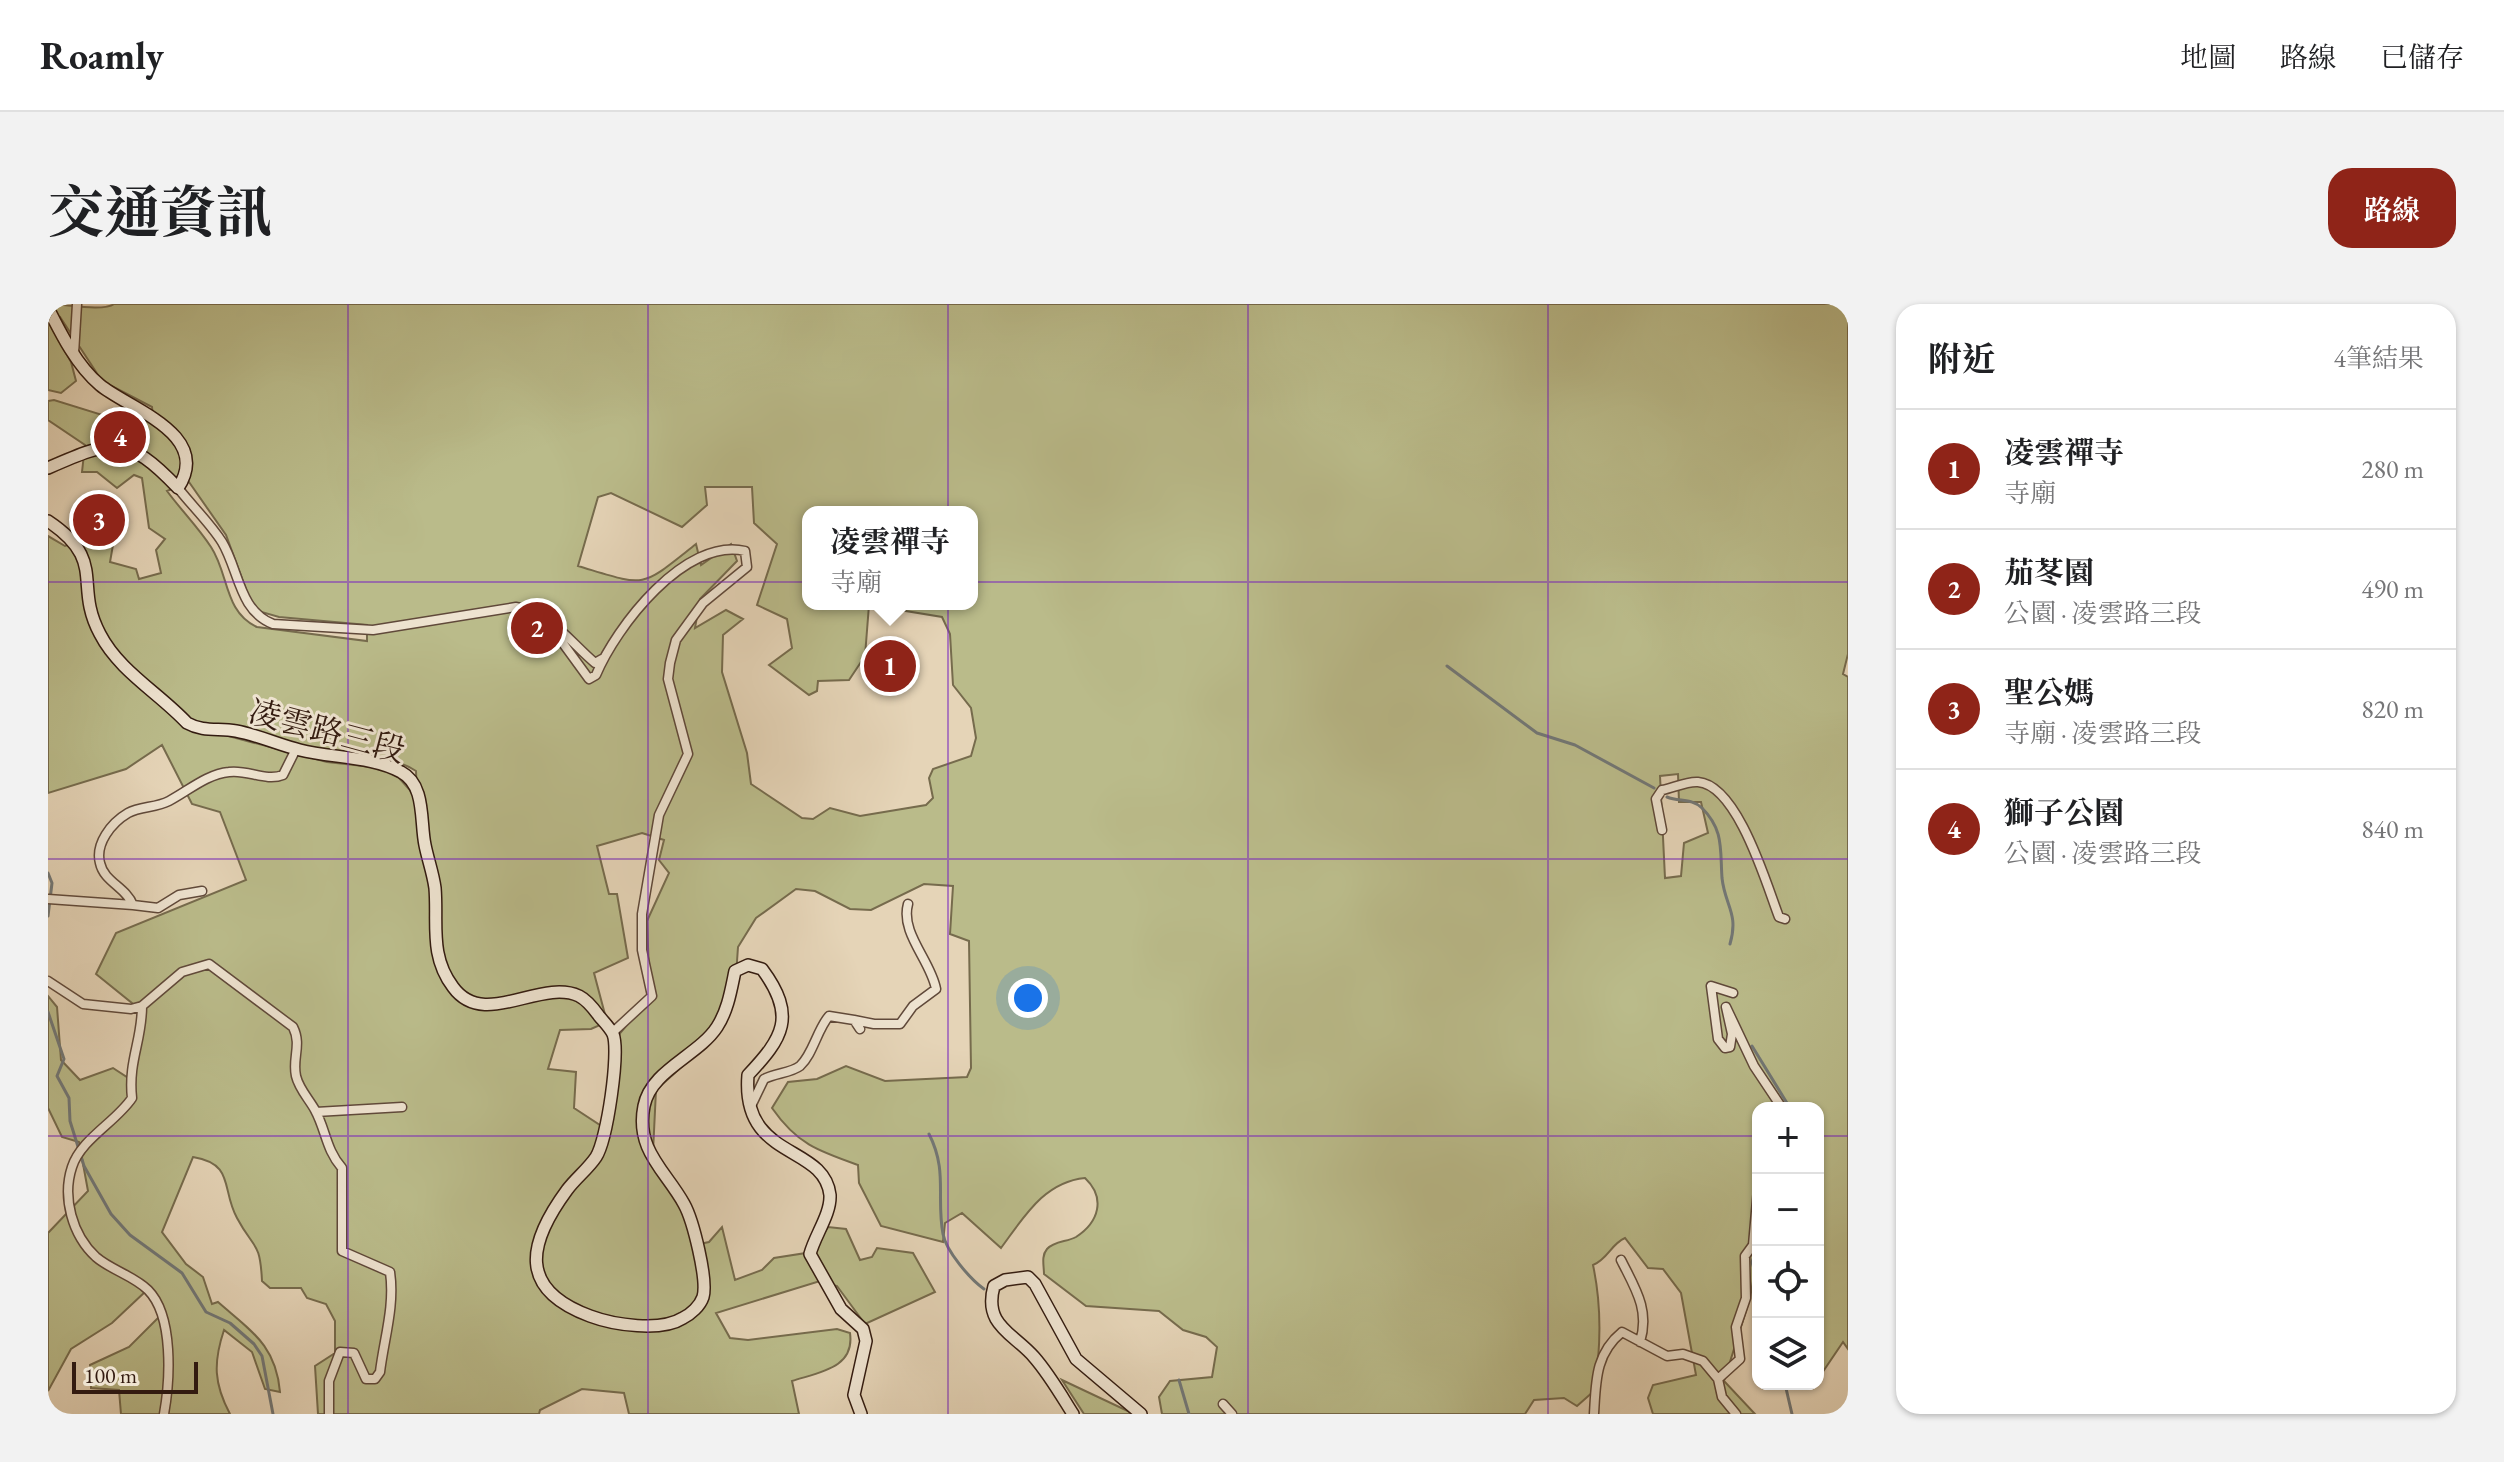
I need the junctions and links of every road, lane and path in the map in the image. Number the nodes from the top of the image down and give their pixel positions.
1 (77, 304) edge
2 (48, 308) edge
3 (74, 354) junction
4 (48, 468) edge
5 (178, 488) junction
6 (48, 521) edge
7 (546, 620) junction
8 (603, 658) junction
9 (296, 749) junction
10 (1662, 830) dead end
11 (202, 891) dead end
12 (52, 899) edge
13 (908, 904) dead end
14 (133, 905) junction
15 (1785, 919) dead end
16 (50, 982) edge
17 (1733, 993) dead end
18 (142, 1006) junction
19 (854, 1020) junction
20 (860, 1029) dead end
21 (612, 1033) junction
22 (1778, 1102) edge
23 (402, 1107) dead end
24 (316, 1112) junction
25 (750, 1112) junction
26 (1752, 1246) edge
27 (1621, 1260) dead end
28 (1640, 1342) junction
29 (1718, 1379) junction
30 (1223, 1404) dead end
31 (164, 1414) edge
32 (329, 1414) edge
33 (861, 1414) edge
34 (1073, 1414) edge
35 (1141, 1414) edge
36 (1232, 1414) edge
37 (1594, 1414) edge
38 (1736, 1414) edge

1 - 3 street
2 - 3 street
3 - 5 street
4 - 5 street
5 - 7 street
6 - 9 street, 凌雲路三段
7 - 8 street
7 - 8 street
8 - 21 street
9 - 14 street
9 - 21 street, 凌雲路三段
10 - 15 street
11 - 14 street
12 - 14 street
13 - 19 street
16 - 18 street
17 - 22 street
18 - 24 street
18 - 31 street
19 - 20 street
19 - 25 street
21 - 25 street
23 - 24 street
24 - 32 street
25 - 33 street
26 - 29 street
27 - 28 street
28 - 29 street
28 - 37 street
29 - 38 street
30 - 36 street
34 - 35 street

